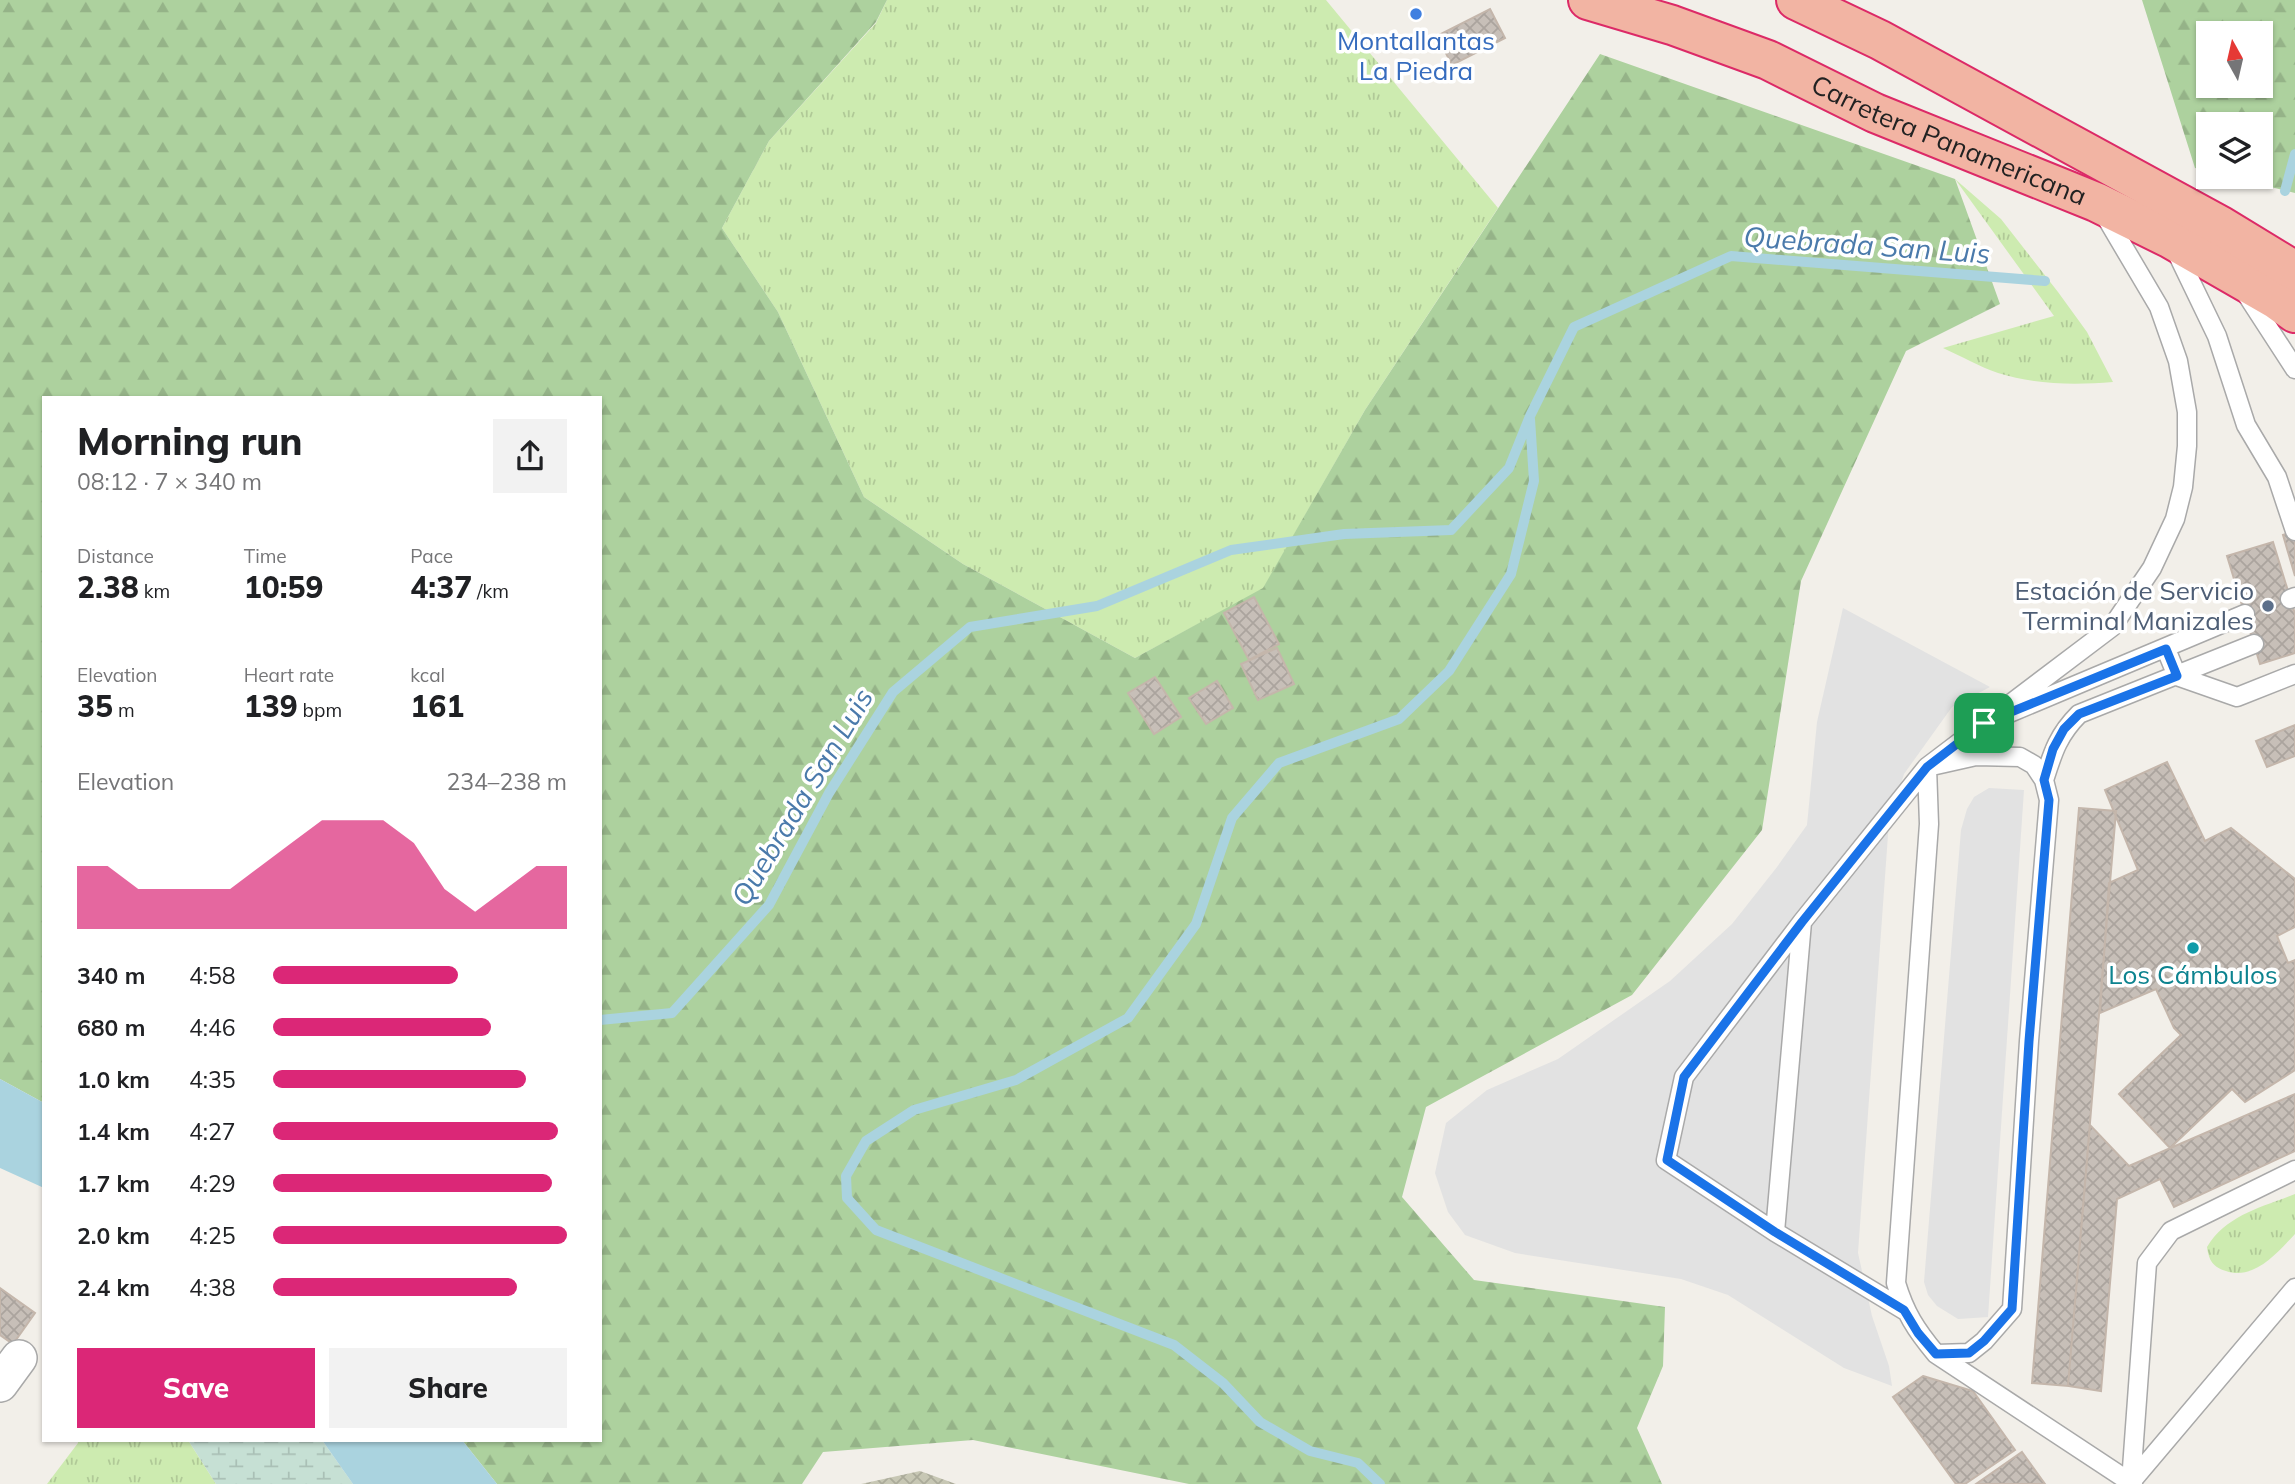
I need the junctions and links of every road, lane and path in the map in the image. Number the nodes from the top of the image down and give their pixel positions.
1 (1588, 0) edge
2 (1796, 0) edge
3 (2096, 202) junction
4 (2171, 239) junction
5 (2295, 271) edge
6 (2235, 277) junction
7 (2295, 313) edge
8 (2295, 369) edge
9 (2295, 531) edge
10 (2245, 614) dead end
11 (2254, 644) dead end
12 (2166, 649) junction
13 (2295, 674) edge
14 (2177, 676) junction
15 (1984, 723) junction
16 (1927, 767) junction
17 (2044, 780) junction
18 (1802, 922) junction
19 (2295, 1170) edge
20 (1775, 1232) junction
21 (2295, 1288) edge
22 (1904, 1310) junction
23 (1936, 1354) junction
24 (2132, 1483) edge

1 - 3 highway, Carretera Panamericana
2 - 5 highway, Carretera Panamericana
3 - 4 highway, Carretera Panamericana
3 - 15 lane
4 - 6 highway, Carretera Panamericana
4 - 9 lane
6 - 7 highway, Carretera Panamericana
6 - 8 lane
10 - 12 lane
11 - 14 lane
12 - 14 lane
12 - 15 lane
13 - 14 lane
14 - 17 lane
15 - 16 lane
16 - 17 lane
16 - 18 lane
16 - 22 lane
17 - 23 lane
18 - 20 lane
18 - 20 lane
19 - 24 lane
20 - 22 lane
21 - 24 lane
22 - 23 lane
23 - 24 lane

